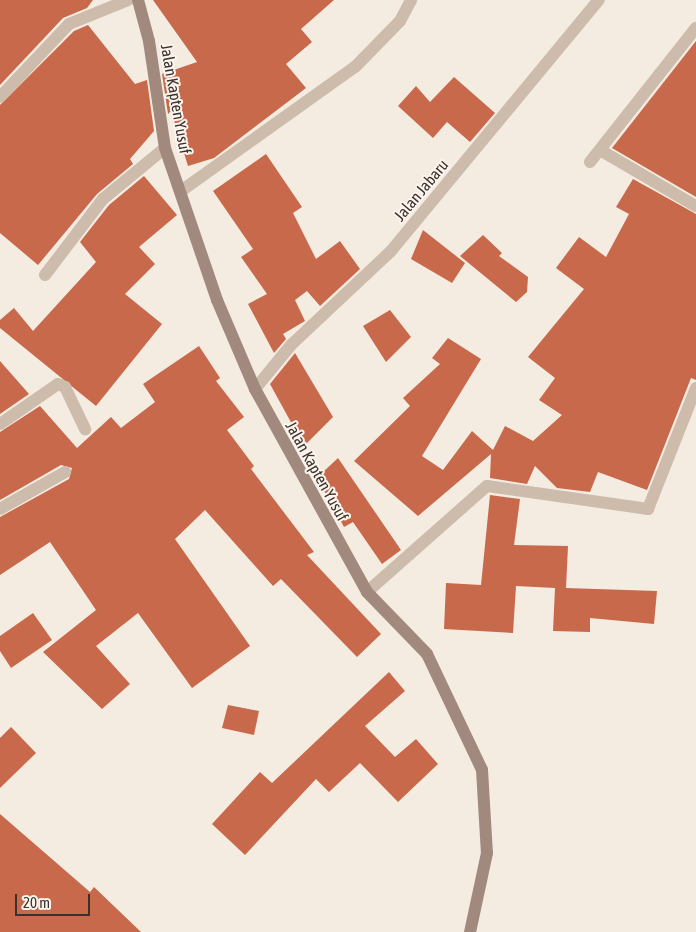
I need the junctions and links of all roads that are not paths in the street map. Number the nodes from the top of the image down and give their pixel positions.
1 (128, 0) edge
2 (138, 0) edge
3 (411, 0) edge
4 (599, 0) edge
5 (696, 28) edge
6 (0, 97) edge
7 (165, 148) junction
8 (600, 150) junction
9 (590, 162) dead end
10 (181, 191) junction
11 (696, 206) edge
12 (45, 275) dead end
13 (696, 388) edge
14 (254, 389) junction
15 (0, 424) edge
16 (85, 429) dead end
17 (66, 472) dead end
18 (0, 509) edge
19 (367, 592) junction
20 (470, 932) edge

1 - 6 street
2 - 7 main road, Jalan Kapten Yusuf
3 - 10 street
4 - 14 street, Jalan Jabaru
5 - 8 street
7 - 10 main road, Jalan Kapten Yusuf
7 - 12 street
8 - 9 street
8 - 11 street
10 - 14 main road, Jalan Kapten Yusuf
13 - 19 street
14 - 19 main road, Jalan Kapten Yusuf
15 - 16 street
17 - 18 street
19 - 20 main road, Jalan Kapten Yusuf

